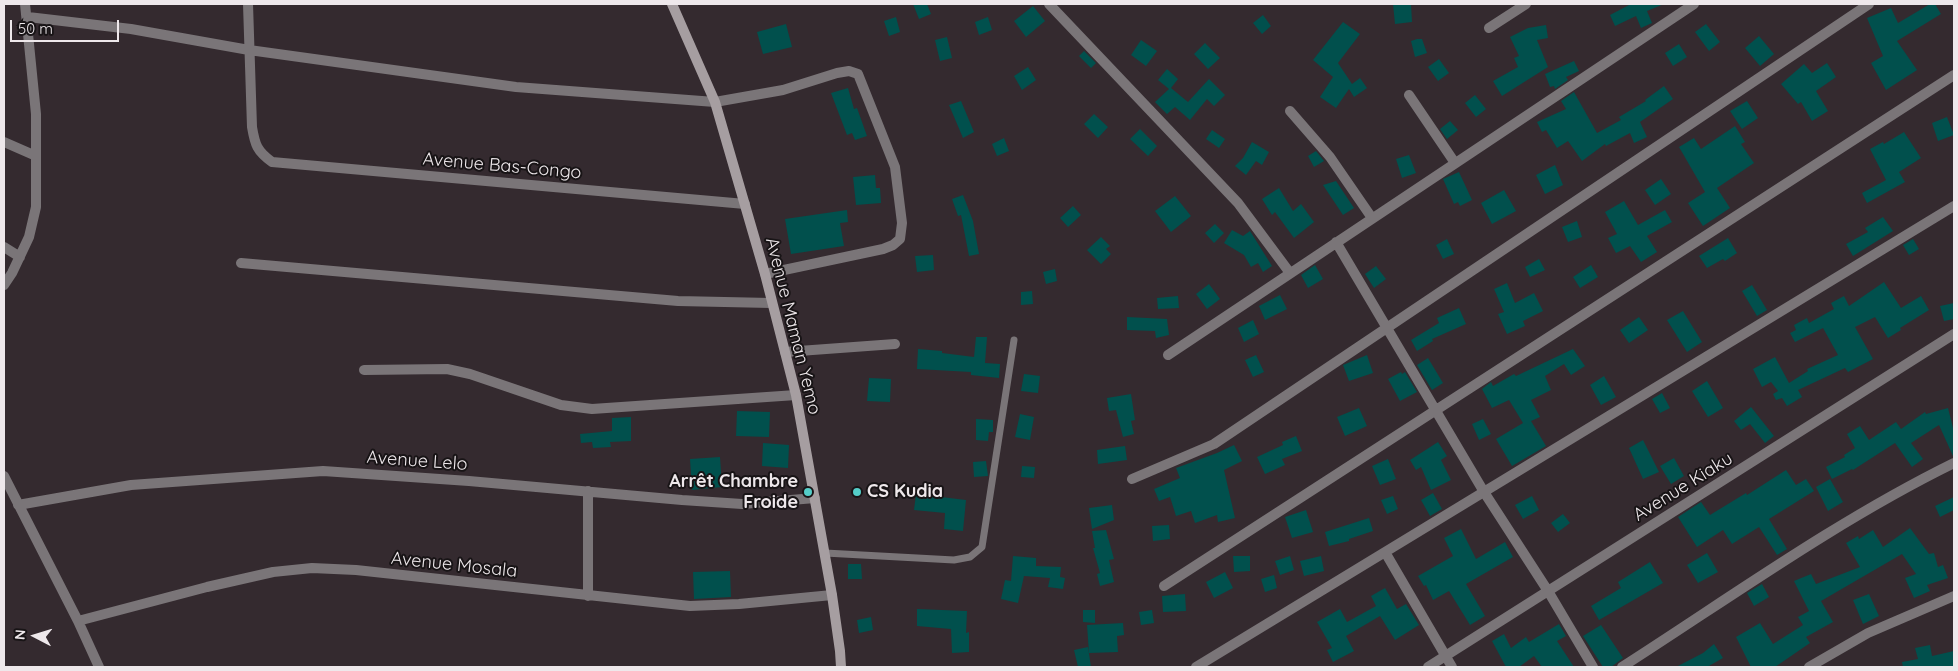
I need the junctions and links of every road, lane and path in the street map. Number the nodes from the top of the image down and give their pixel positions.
1 (25, 4) edge
2 (248, 4) edge
3 (672, 4) edge
4 (1049, 4) edge
5 (1526, 4) edge
6 (1694, 4) edge
7 (1869, 4) edge
8 (28, 17) junction
9 (1489, 28) dead end
10 (249, 50) junction
11 (1954, 75) edge
12 (1409, 96) dead end
13 (715, 102) junction
14 (1290, 111) dead end
15 (4, 142) edge
16 (36, 156) junction
17 (1455, 163) junction
18 (745, 204) junction
19 (1954, 206) edge
20 (1372, 218) junction
21 (1336, 242) junction
22 (4, 248) edge
23 (20, 257) junction
24 (241, 263) dead end
25 (1290, 273) junction
26 (765, 274) junction
27 (4, 285) edge
28 (771, 303) junction
29 (1386, 329) junction
30 (1954, 334) edge
31 (1014, 340) dead end
32 (895, 344) dead end
33 (785, 352) junction
34 (1168, 355) dead end
35 (364, 370) dead end
36 (796, 394) junction
37 (1436, 410) junction
38 (1954, 463) edge
39 (4, 476) edge
40 (1132, 479) dead end
41 (588, 491) junction
42 (1484, 492) junction
43 (815, 498) junction
44 (18, 505) junction
45 (1385, 552) junction
46 (825, 553) junction
47 (1164, 586) dead end
48 (1548, 592) junction
49 (832, 595) junction
50 (588, 596) junction
51 (1954, 596) edge
52 (78, 621) junction
53 (1446, 656) junction
54 (98, 667) edge
55 (841, 667) edge
56 (1196, 667) edge
57 (1428, 667) edge
58 (1452, 667) edge
59 (1594, 667) edge
60 (1622, 667) edge
61 (1809, 667) edge

1 - 8 street
2 - 10 street
3 - 13 street, Avenue Maman Yemo
4 - 25 street
5 - 9 street
6 - 17 street
7 - 29 street
8 - 10 street
8 - 16 street
10 - 13 street
10 - 18 street, Avenue Bas-Congo
11 - 37 street
12 - 17 street
13 - 18 street, Avenue Maman Yemo
13 - 26 street
14 - 20 street
15 - 16 street
16 - 23 street
17 - 20 street
18 - 26 street, Avenue Maman Yemo
19 - 42 street
20 - 21 street
21 - 25 street
21 - 29 street
22 - 23 street
23 - 27 street
24 - 28 street
25 - 34 street
26 - 28 street, Avenue Maman Yemo
28 - 33 street, Avenue Maman Yemo
29 - 37 street
29 - 40 street
30 - 48 street, Avenue Kiaku
31 - 46 lane
32 - 33 street
33 - 36 street, Avenue Maman Yemo
35 - 36 street
36 - 43 street, Avenue Maman Yemo
37 - 42 street
37 - 47 street
38 - 60 street
39 - 44 street
41 - 43 street, Avenue Lelo
41 - 44 street, Avenue Lelo
41 - 50 street
42 - 45 street
42 - 48 street
43 - 46 street, Avenue Maman Yemo
44 - 52 street
45 - 53 street
45 - 56 street
46 - 49 street, Avenue Maman Yemo
48 - 53 street, Avenue Kiaku
48 - 59 street
49 - 50 street, Avenue Mosala
49 - 55 street, Avenue Maman Yemo
50 - 52 street, Avenue Mosala
51 - 61 street
52 - 54 street
53 - 57 street, Avenue Kiaku
53 - 58 street

